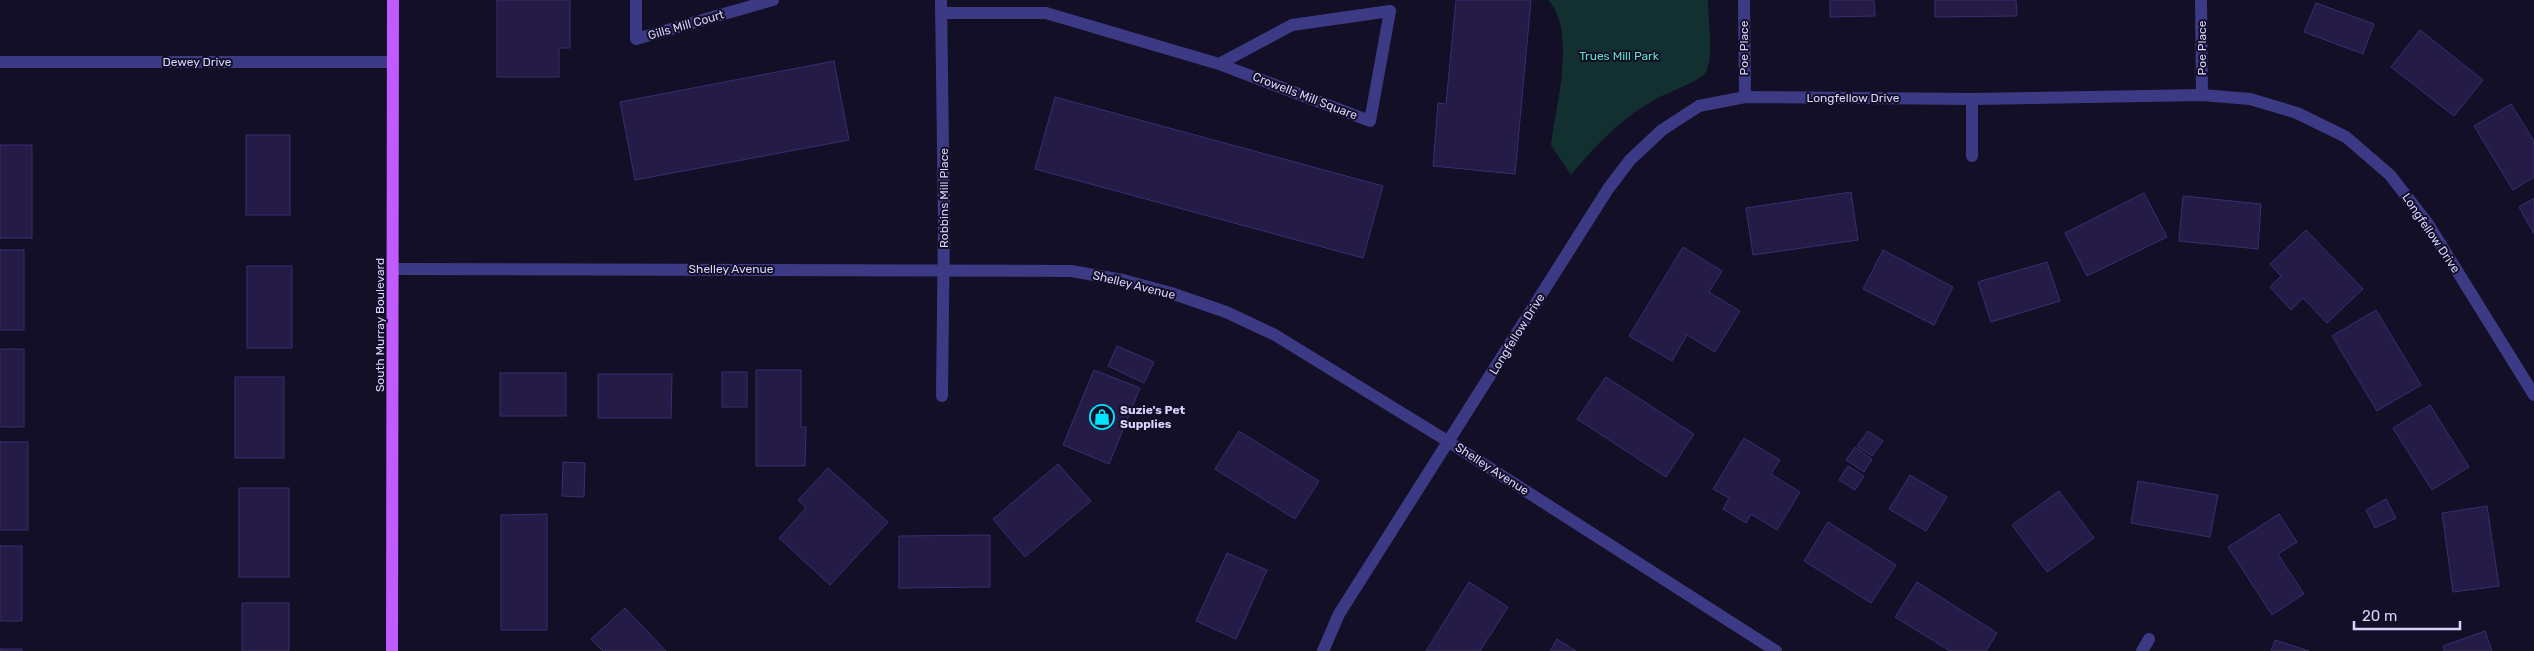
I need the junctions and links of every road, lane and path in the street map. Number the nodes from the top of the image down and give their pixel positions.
1 (393, 0) edge
2 (636, 0) edge
3 (773, 0) edge
4 (1744, 0) edge
5 (2201, 0) edge
6 (941, 6) edge
7 (0, 62) edge
8 (393, 62) junction
9 (1220, 64) junction
10 (2202, 95) junction
11 (1745, 97) junction
12 (1972, 99) junction
13 (1972, 156) dead end
14 (394, 269) junction
15 (944, 269) junction
16 (2534, 395) edge
17 (942, 396) dead end
18 (1448, 442) junction
19 (2149, 639) dead end
20 (392, 651) edge
21 (1323, 651) edge
22 (1776, 651) edge
23 (2142, 651) edge

1 - 8 main road, South Murray Boulevard
2 - 3 street, Gills Mill Court
4 - 11 street, Poe Place
5 - 10 street, Poe Place
6 - 9 street, Crowells Mill Square
6 - 15 street, Robbins Mill Place
7 - 8 street, Dewey Drive
8 - 14 main road, South Murray Boulevard
9 - 9 street, Crowells Mill Square
10 - 12 street, Longfellow Drive
10 - 16 street, Longfellow Drive
11 - 12 street, Longfellow Drive
11 - 18 street, Longfellow Drive
12 - 13 street
14 - 15 street, Shelley Avenue
14 - 20 main road, South Murray Boulevard
15 - 17 street, Robbins Mill Place
15 - 18 street, Shelley Avenue
18 - 21 street, Longfellow Drive
18 - 22 street, Shelley Avenue
19 - 23 street

